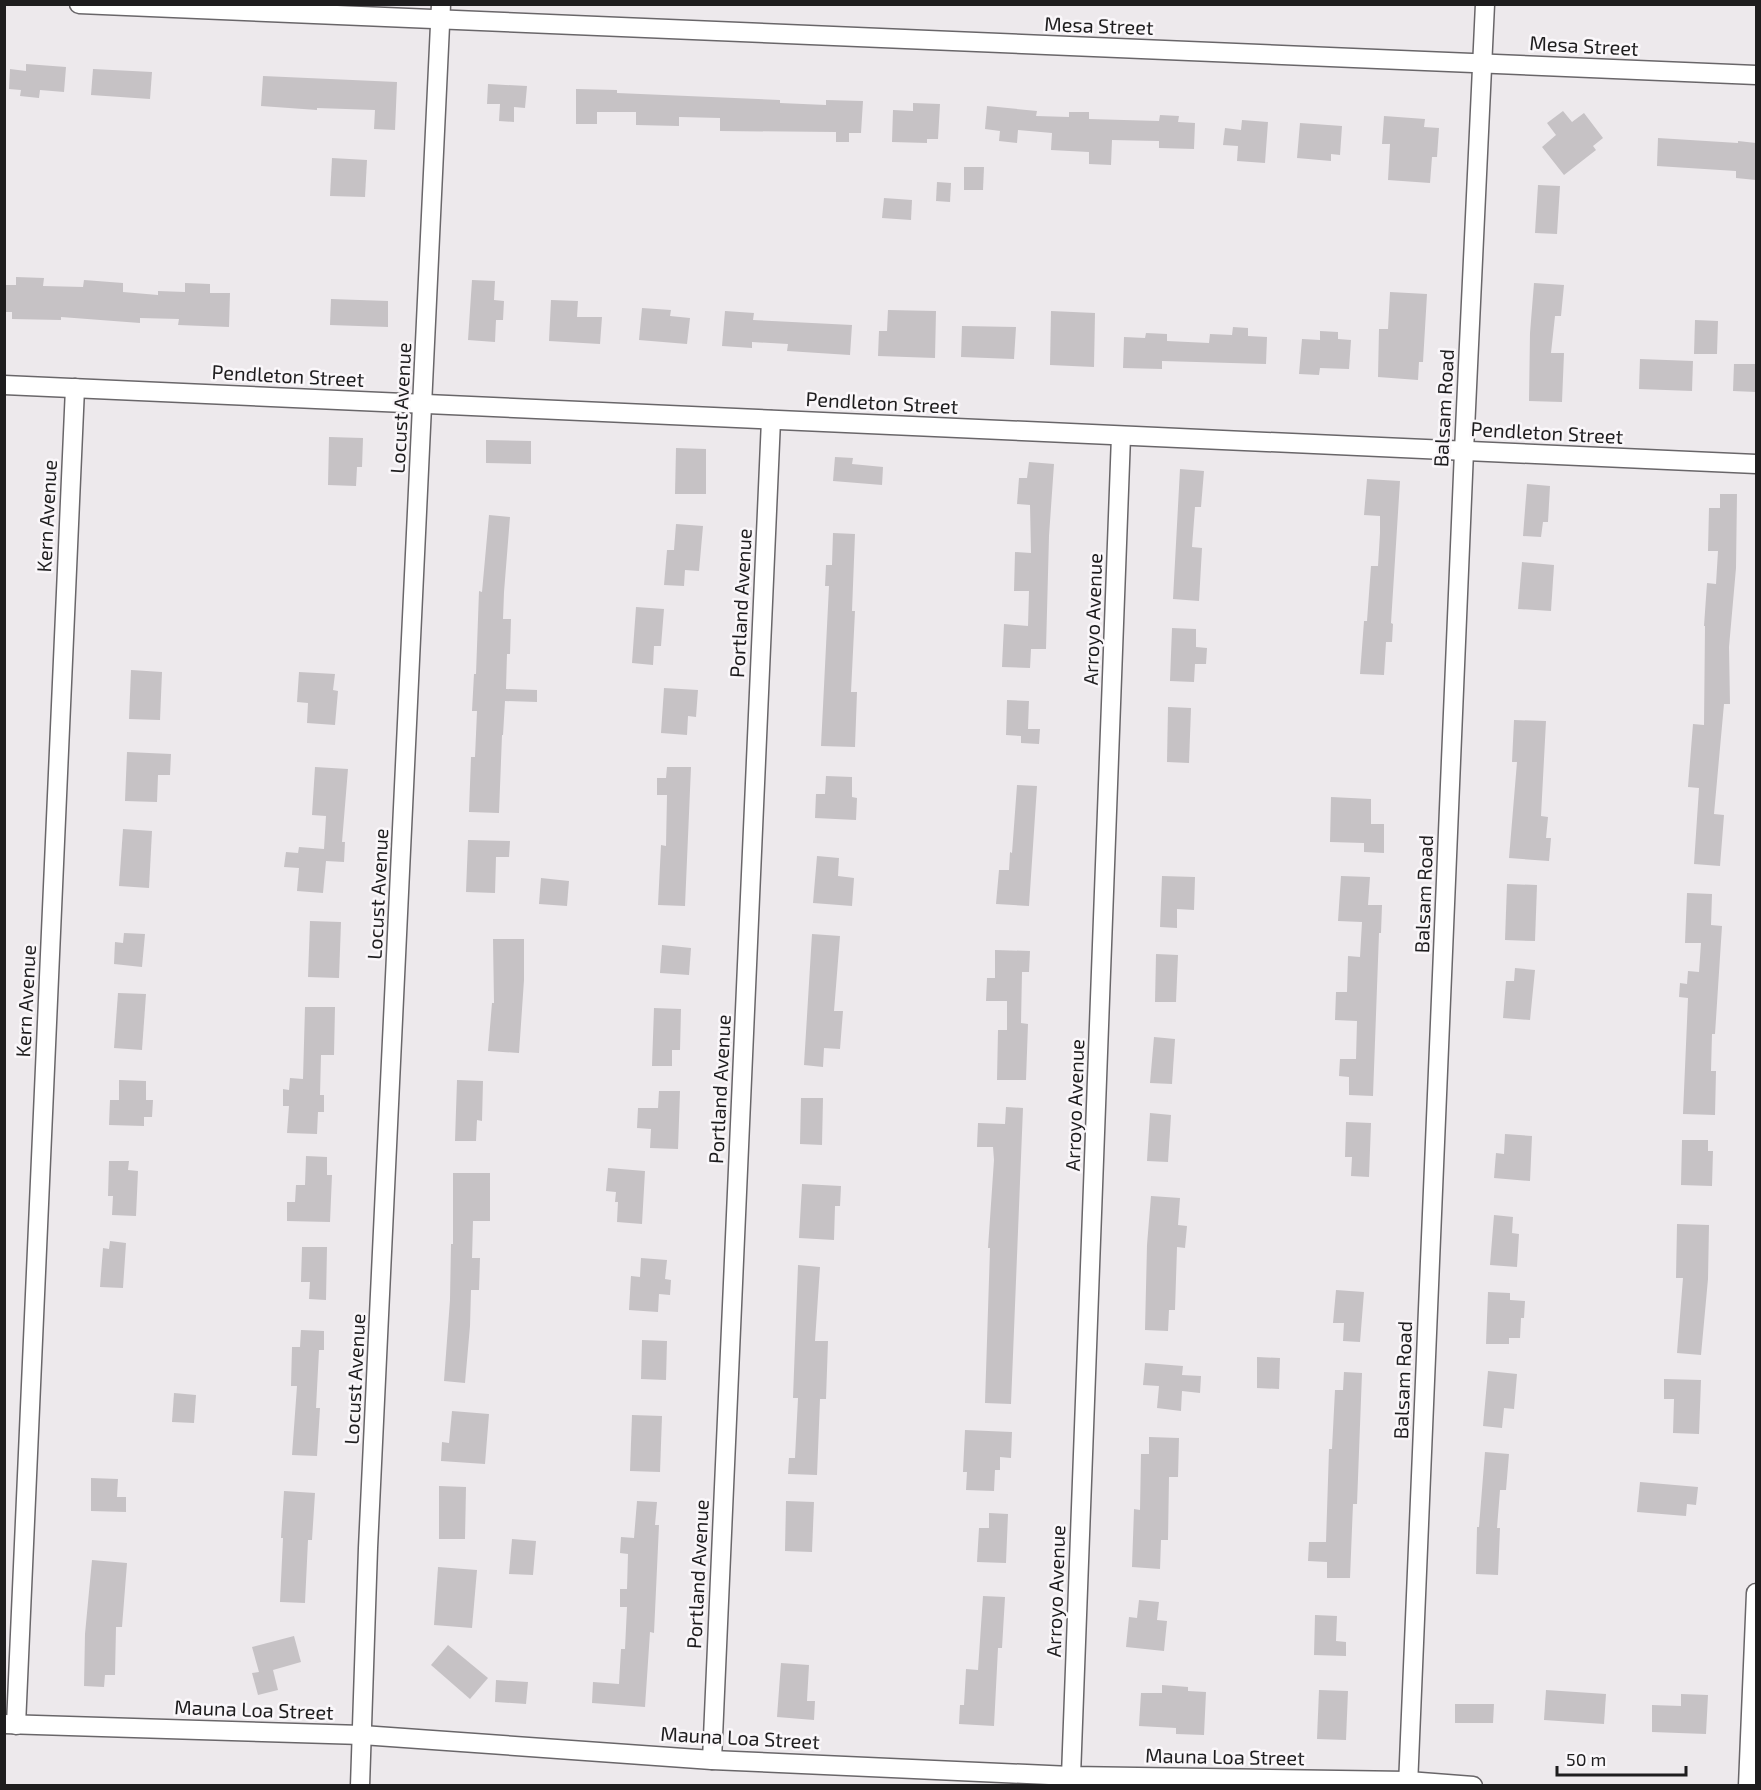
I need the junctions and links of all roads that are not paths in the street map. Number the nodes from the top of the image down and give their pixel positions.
1 (79, 4) edge
2 (1485, 4) edge
3 (441, 13) edge
4 (1483, 63) junction
5 (1756, 75) edge
6 (4, 385) edge
7 (75, 388) junction
8 (423, 404) junction
9 (771, 420) junction
10 (1121, 436) junction
11 (1464, 451) junction
12 (1756, 464) edge
13 (1756, 1593) edge
14 (10, 1725) edge
15 (362, 1735) junction
16 (712, 1760) junction
17 (1071, 1776) junction
18 (1408, 1783) edge
19 (360, 1785) edge
20 (1473, 1785) edge
21 (1748, 1785) edge

1 - 3 street, Mesa Street
2 - 4 street, Balsam Road
3 - 4 street, Mesa Street
3 - 8 street, Locust Avenue
4 - 5 street, Mesa Street
4 - 11 street, Balsam Road
6 - 7 street, Pendleton Street
7 - 8 street, Pendleton Street
7 - 14 street, Kern Avenue
8 - 9 street, Pendleton Street
8 - 15 street, Locust Avenue
9 - 10 street, Pendleton Street
9 - 16 street, Portland Avenue
10 - 11 street, Pendleton Street
10 - 17 street, Arroyo Avenue
11 - 12 street, Pendleton Street
11 - 18 street, Balsam Road
13 - 21 street
14 - 15 street, Mauna Loa Street
15 - 16 street, Mauna Loa Street
15 - 19 street, Locust Avenue
16 - 17 street, Mauna Loa Street
17 - 18 street, Mauna Loa Street
18 - 20 street, Mauna Loa Street

